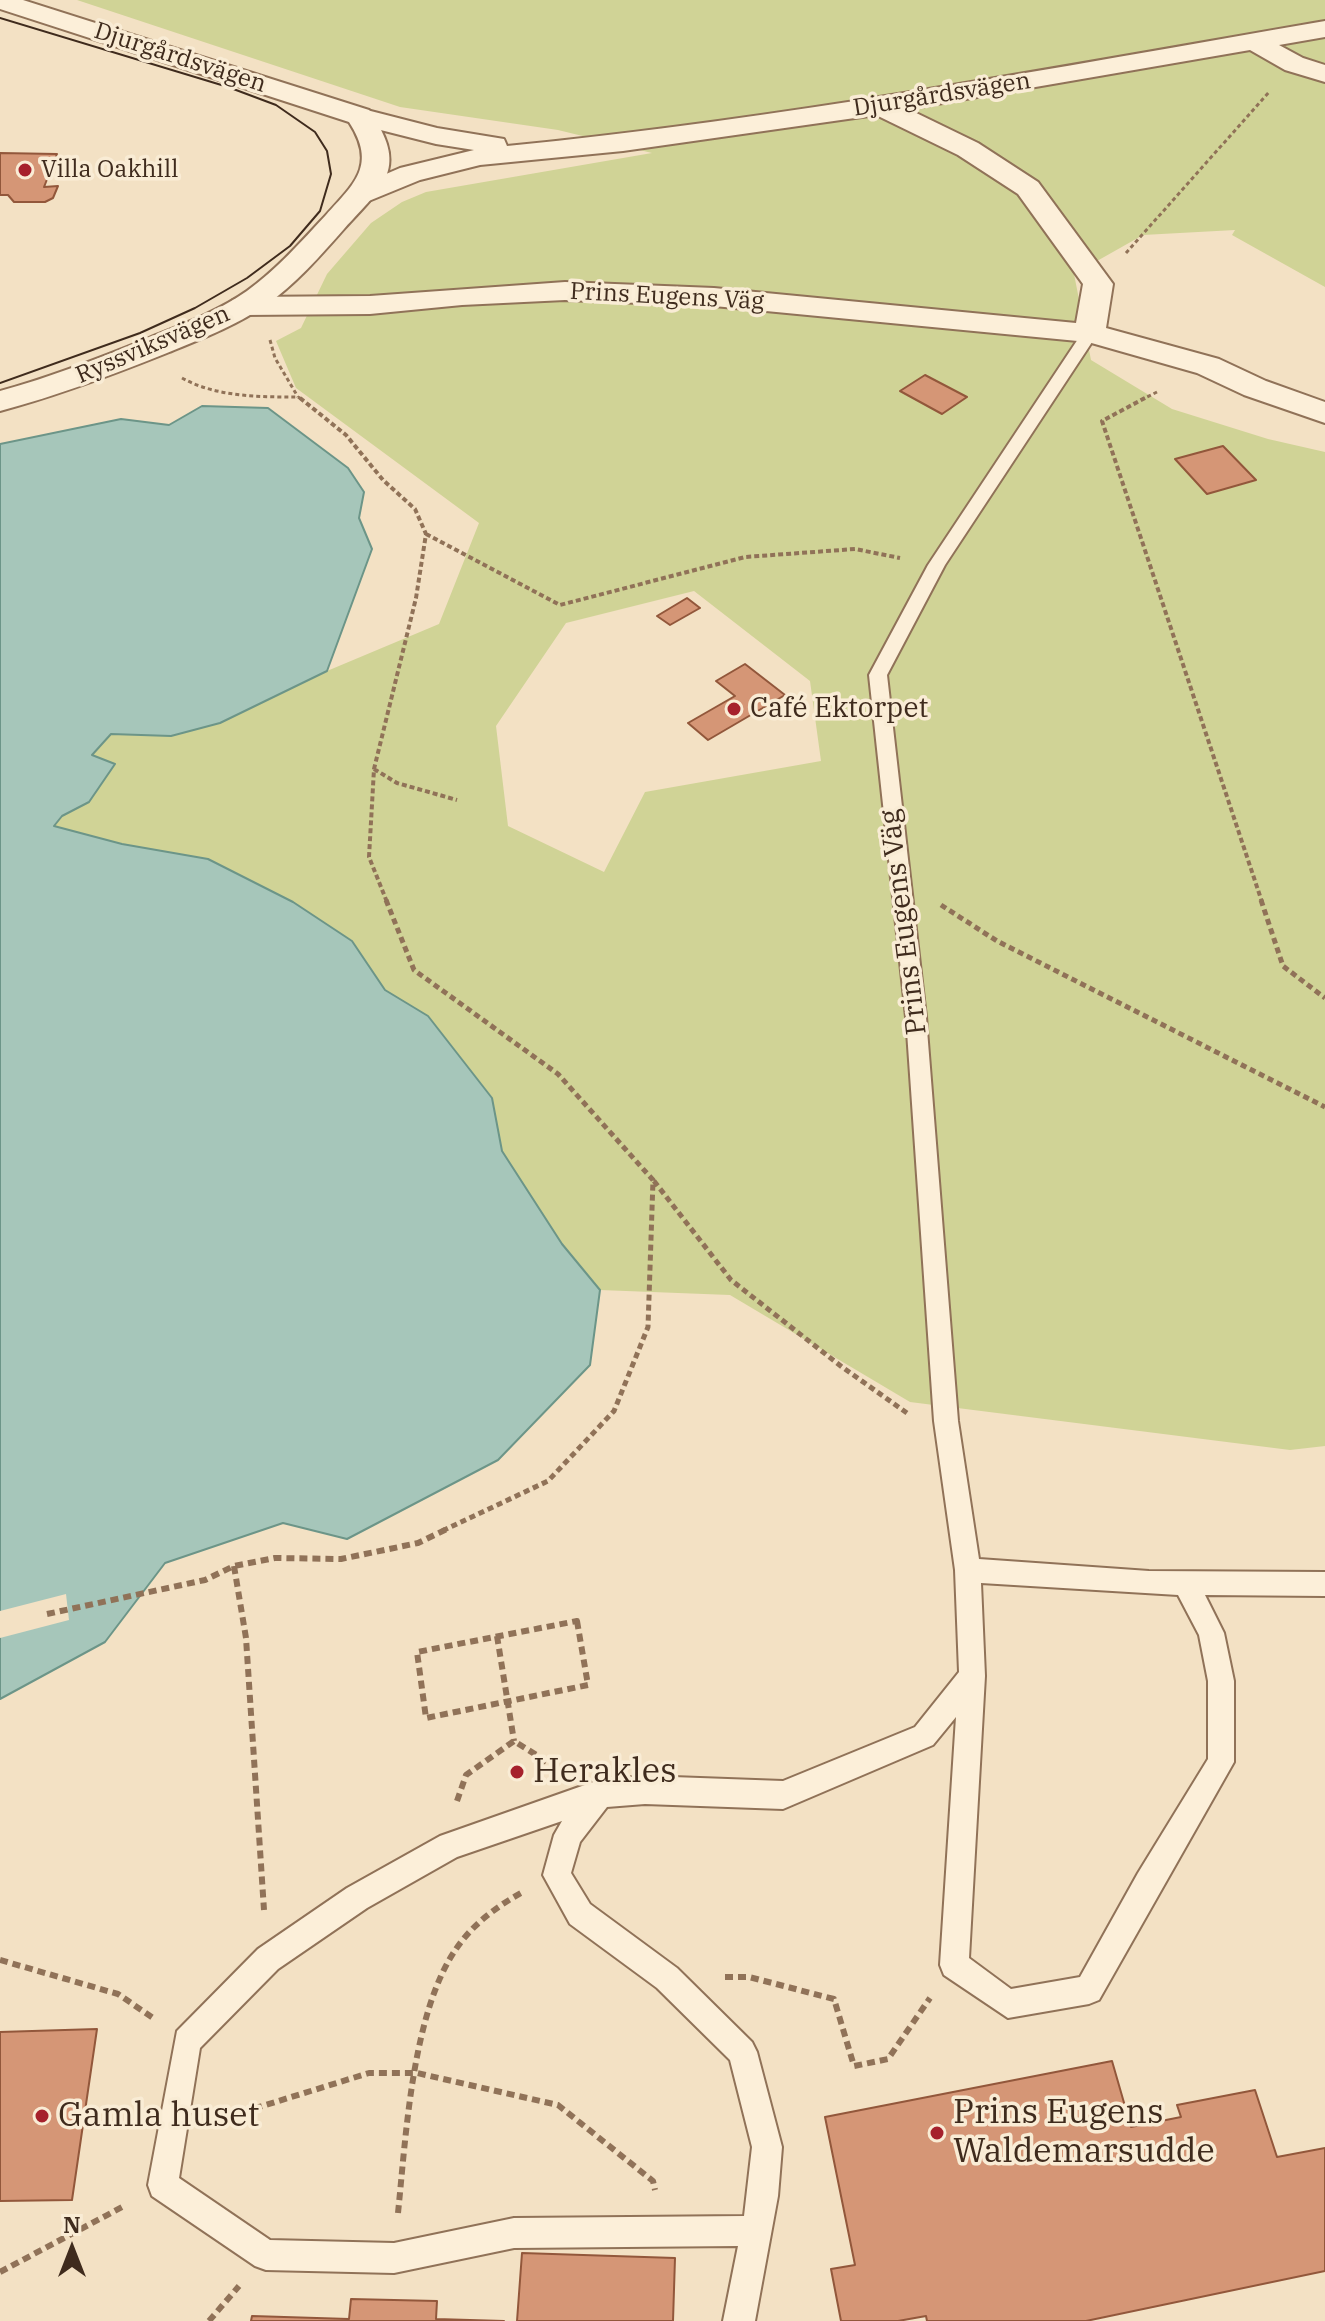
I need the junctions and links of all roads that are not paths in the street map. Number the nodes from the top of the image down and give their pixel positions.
1 (0, 1) edge
2 (1325, 29) edge
3 (1253, 41) junction
4 (1325, 74) edge
5 (880, 106) junction
6 (359, 116) junction
7 (557, 149) junction
8 (359, 196) junction
9 (244, 306) junction
10 (1090, 333) junction
11 (0, 401) edge
12 (1325, 413) edge
13 (968, 1570) junction
14 (1185, 1583) junction
15 (1325, 1584) edge
16 (972, 1676) junction
17 (599, 1794) junction
18 (754, 2231) junction
19 (739, 2321) edge

1 - 6 street, Djurgårdsvägen
2 - 3 street, Djurgårdsvägen
3 - 4 street
3 - 5 street, Djurgårdsvägen
5 - 7 street, Djurgårdsvägen
5 - 10 street, Prins Eugens Väg
6 - 7 street, Djurgårdsvägen
6 - 8 street
7 - 8 street, Djurgårdsvägen
8 - 9 street, Ryssviksvägen
9 - 10 street, Prins Eugens Väg
9 - 11 street, Ryssviksvägen
10 - 12 street, Prins Eugens Väg
10 - 13 lane, Prins Eugens Väg
13 - 14 lane
13 - 16 lane, Prins Eugens Väg
14 - 15 lane
14 - 16 lane, Prins Eugens Väg
16 - 17 lane
17 - 18 lane
17 - 18 lane
18 - 19 lane

